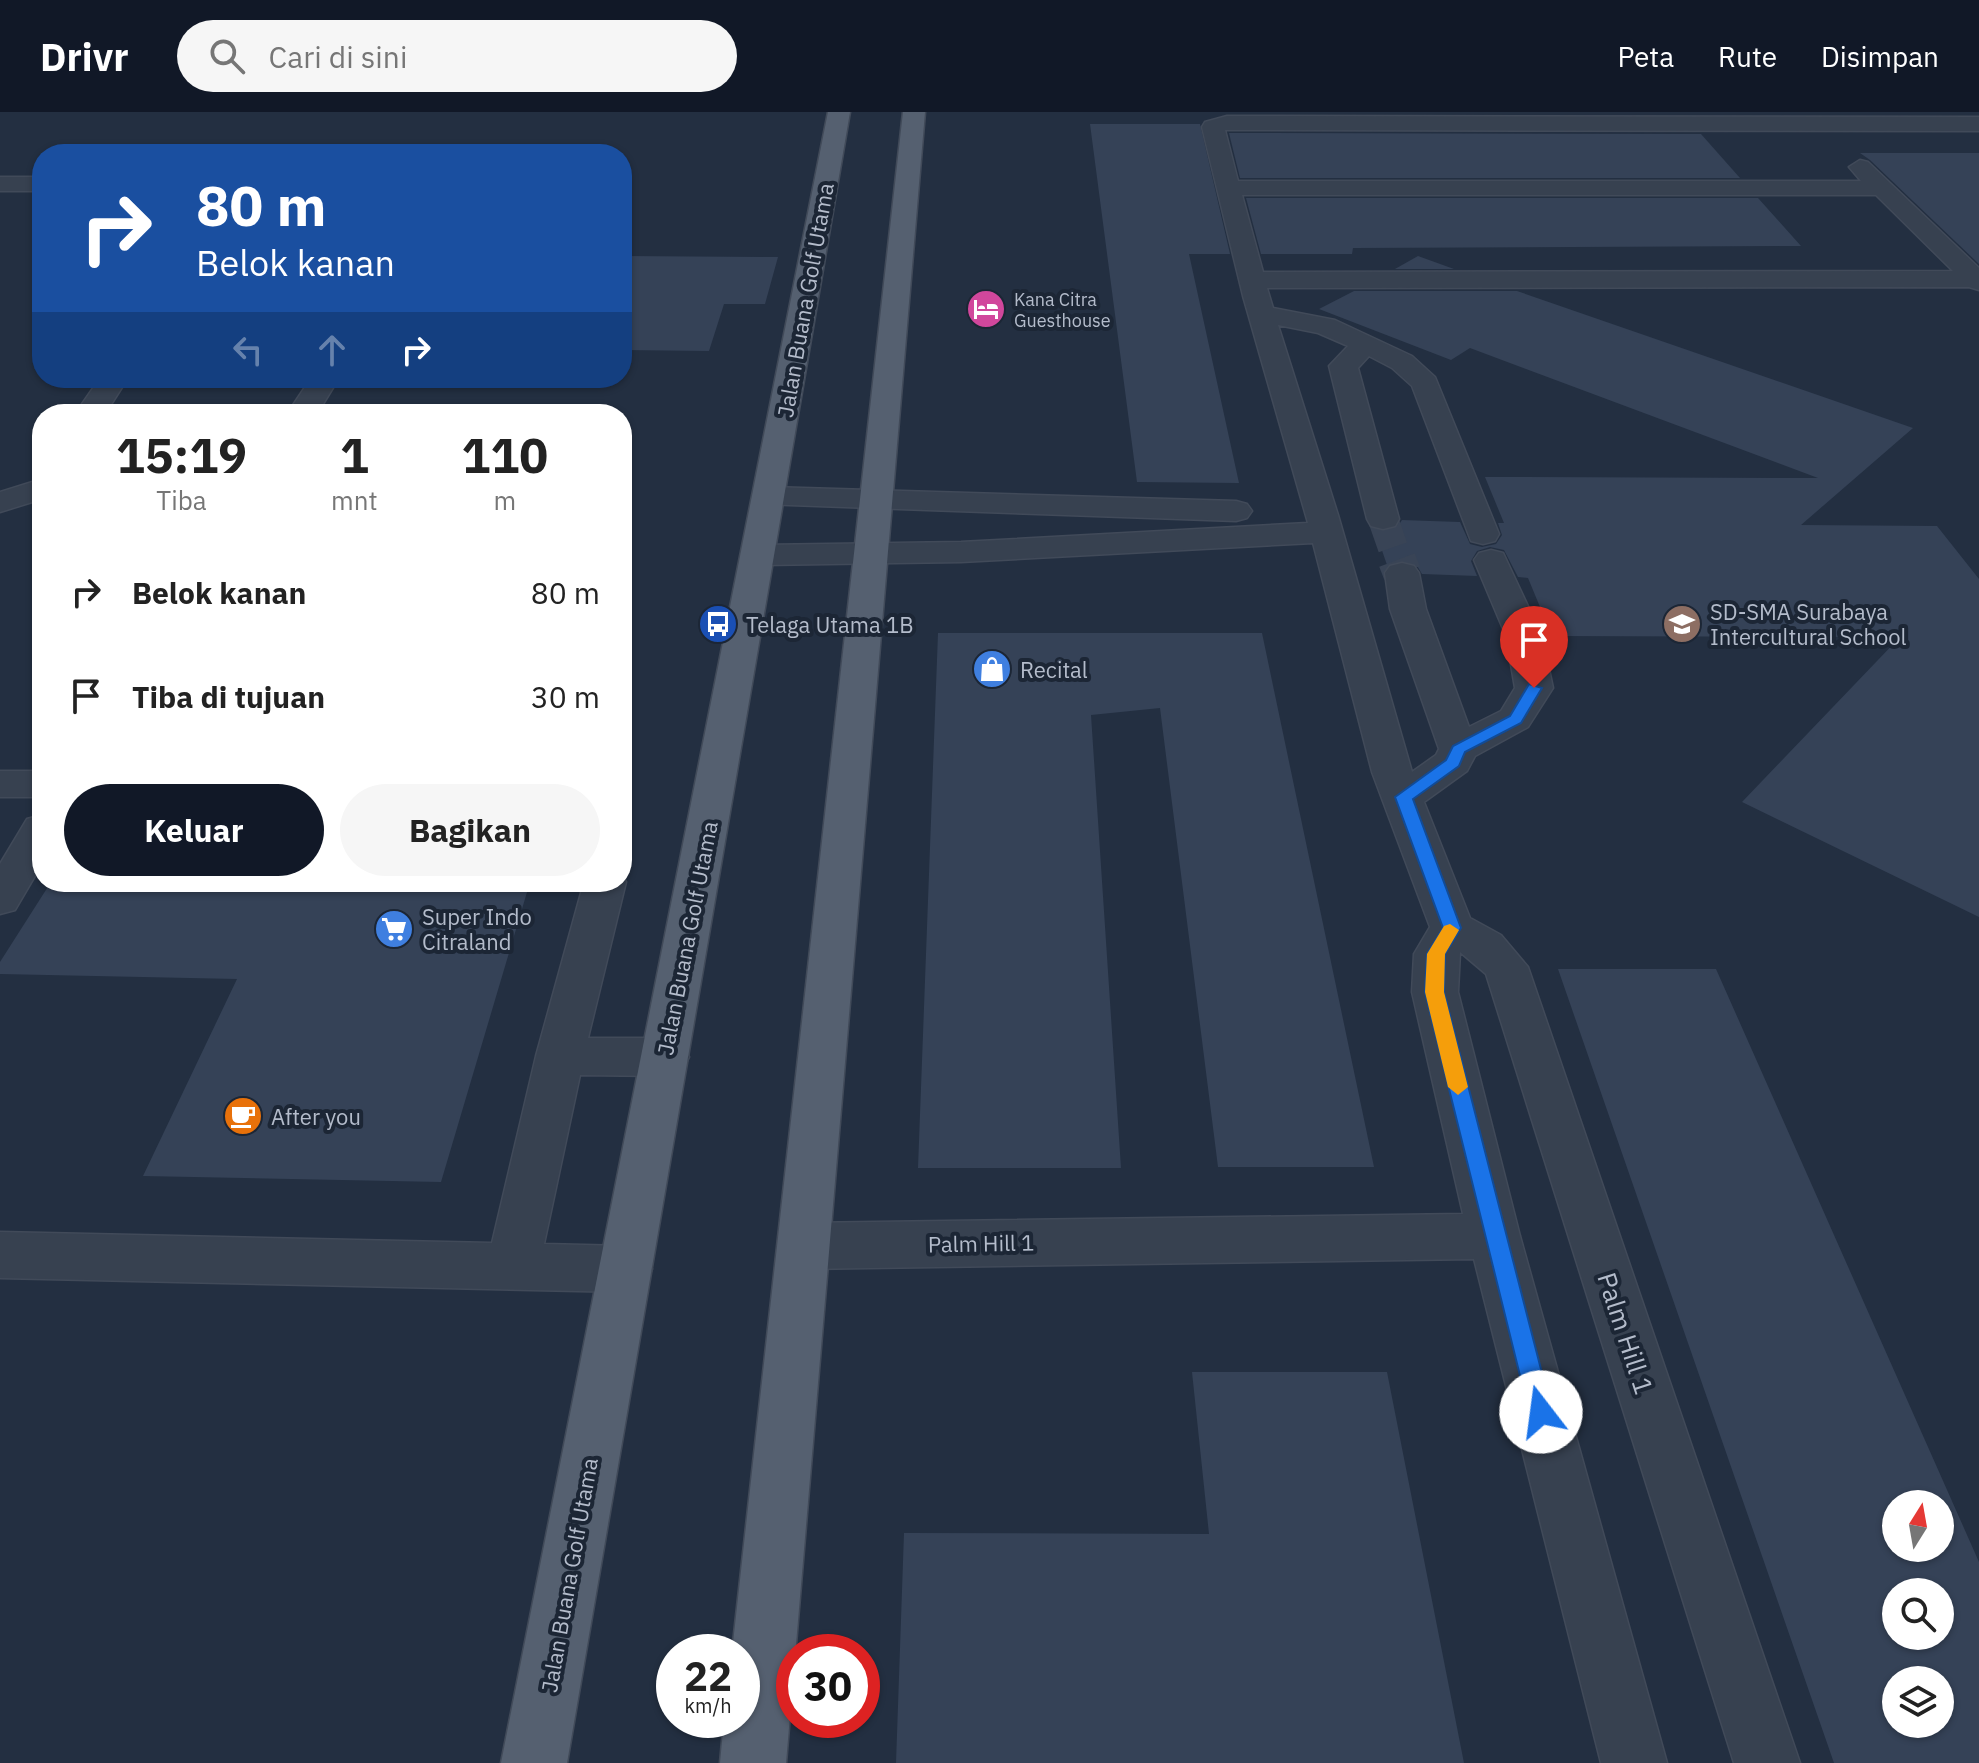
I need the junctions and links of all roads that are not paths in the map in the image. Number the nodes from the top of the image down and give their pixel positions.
1 (839, 112) edge
2 (914, 112) edge
3 (1816, 124) junction
4 (1979, 124) edge
5 (0, 184) edge
6 (32, 184) edge
7 (1230, 188) junction
8 (1880, 188) junction
9 (1253, 280) junction
10 (1977, 280) edge
11 (1262, 314) junction
12 (1366, 344) junction
13 (32, 467) edge
14 (0, 475) edge
15 (32, 492) edge
16 (770, 497) junction
17 (877, 498) junction
18 (0, 502) edge
19 (1383, 519) tunnel mouth
20 (1323, 523) junction
21 (759, 555) junction
22 (871, 555) junction
23 (1402, 573) tunnel mouth
24 (1458, 749) junction
25 (0, 784) edge
26 (32, 784) edge
27 (1398, 785) junction
28 (32, 846) edge
29 (602, 892) edge
30 (0, 899) edge
31 (1452, 928) junction
32 (560, 1056) junction
33 (665, 1057) junction
34 (1494, 1236) junction
35 (804, 1246) junction
36 (0, 1255) edge
37 (513, 1266) junction
38 (625, 1269) junction
39 (534, 1763) edge
40 (753, 1763) edge
41 (1634, 1763) edge
42 (1767, 1763) edge

1 - 16 main road, Jalan Buana Golf Utama
2 - 17 main road
3 - 4 street
3 - 7 street
3 - 8 street
5 - 6 street
7 - 8 street
7 - 9 street
8 - 10 street
9 - 10 street
9 - 11 street
11 - 12 street
11 - 20 street
12 - 19 street
12 - 24 street
13 - 14 street
15 - 18 street
16 - 17 street
16 - 21 main road, Jalan Buana Golf Utama
17 - 20 street
17 - 22 main road
20 - 22 street
20 - 27 street
21 - 22 street
21 - 33 main road, Jalan Buana Golf Utama
22 - 35 main road
23 - 24 street
24 - 27 street
25 - 26 street
27 - 31 street
28 - 30 street
29 - 32 street
31 - 34 street
31 - 42 street, Palm Hill 1
32 - 33 street
32 - 37 street
33 - 38 main road, Jalan Buana Golf Utama
34 - 35 street, Palm Hill 1
34 - 41 street
35 - 40 main road
36 - 37 street
37 - 38 street
38 - 39 main road, Jalan Buana Golf Utama

